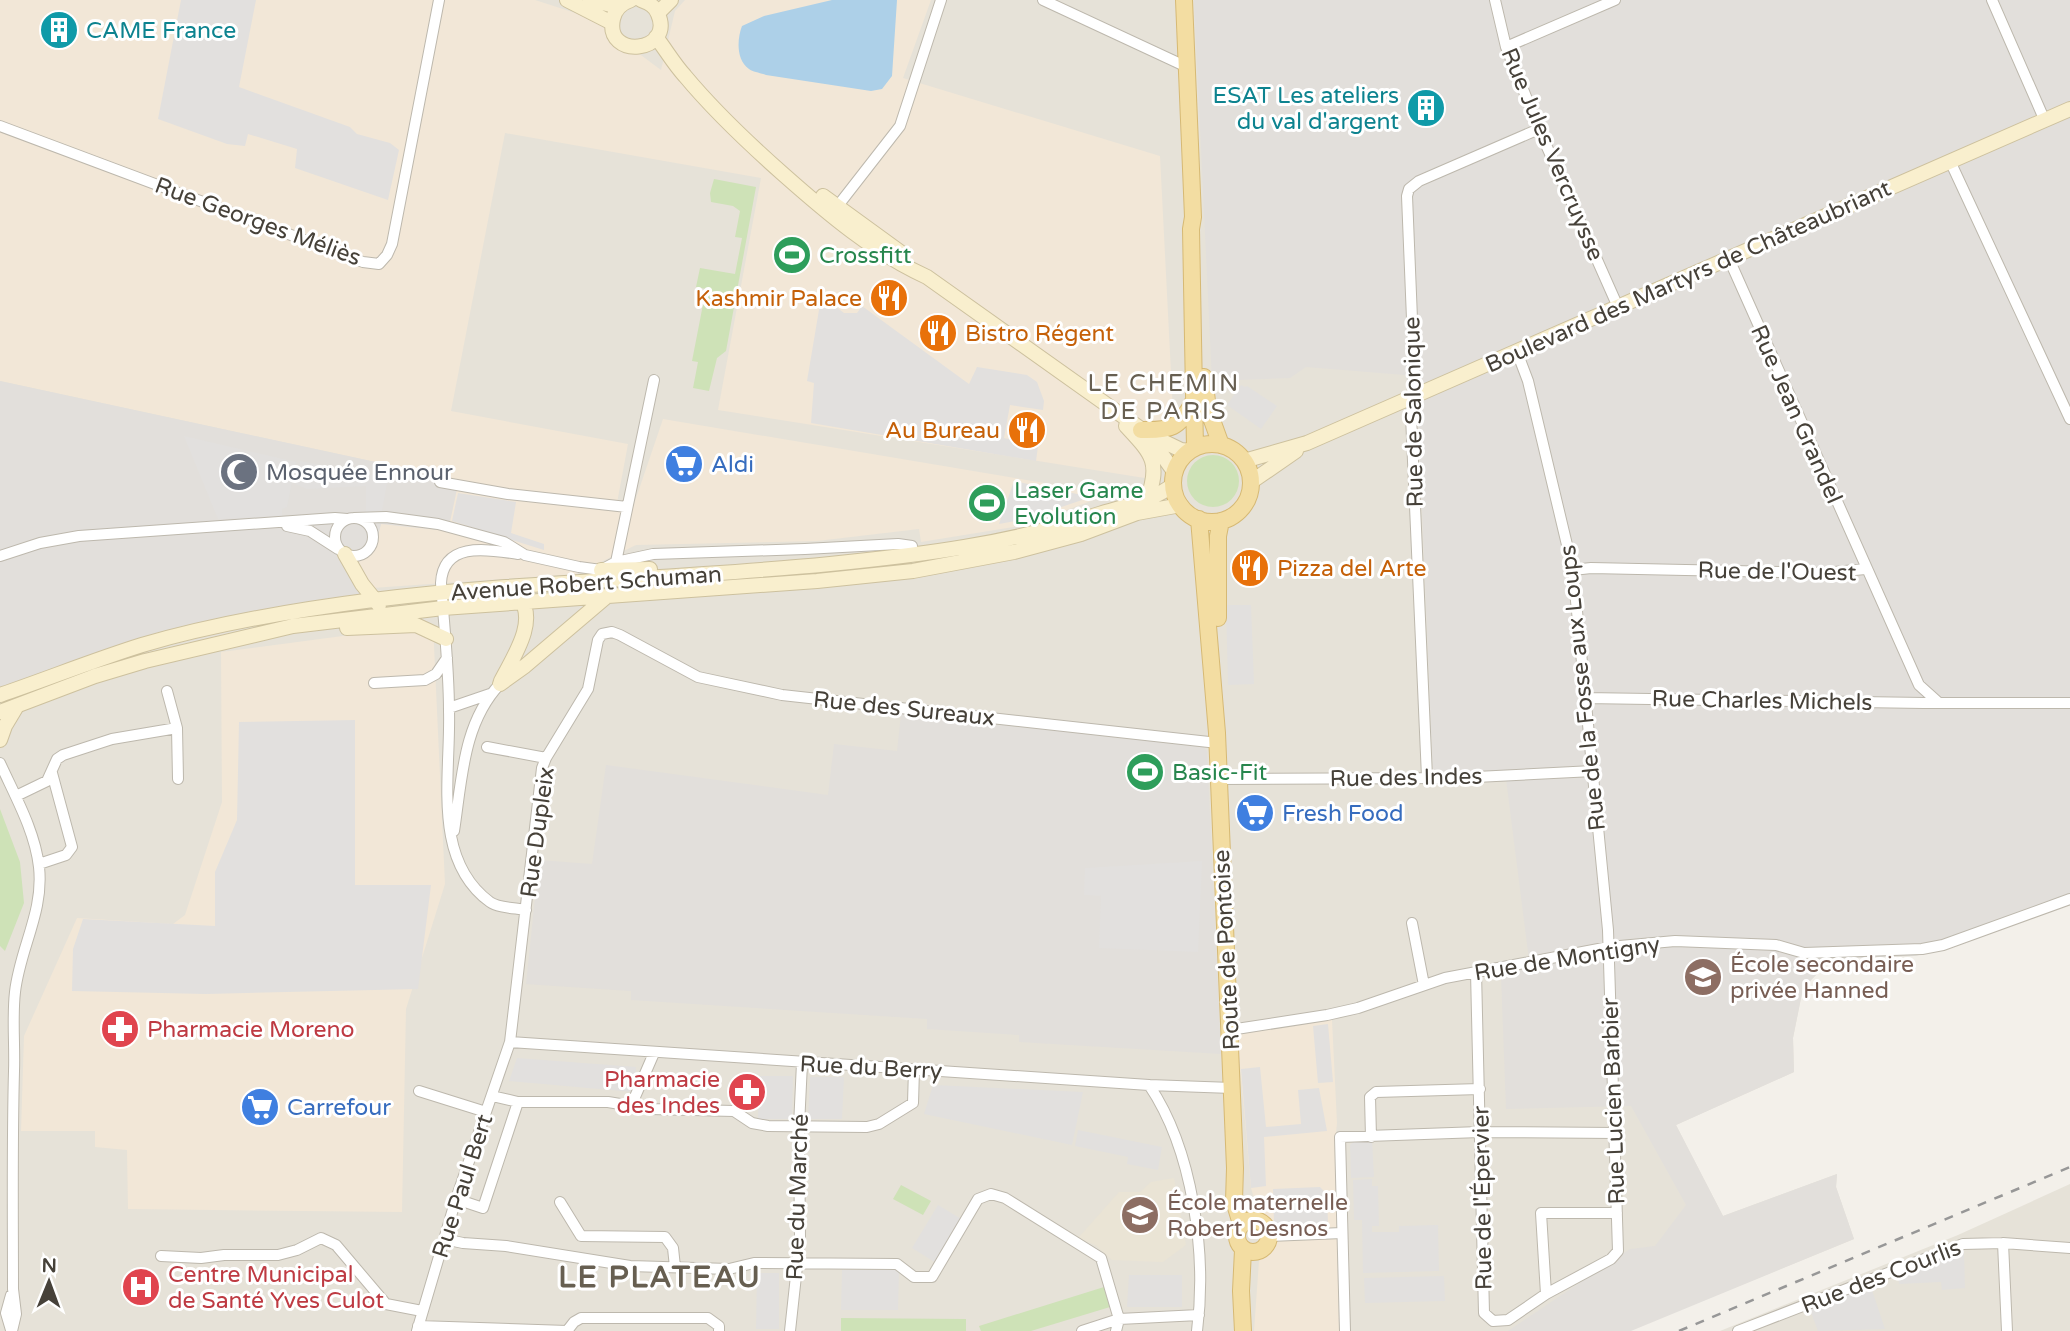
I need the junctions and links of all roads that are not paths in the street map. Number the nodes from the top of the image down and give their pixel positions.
1 (439, 0) edge
2 (567, 0) edge
3 (590, 0) edge
4 (671, 0) edge
5 (941, 0) edge
6 (1042, 0) edge
7 (1184, 0) edge
8 (1495, 0) edge
9 (1615, 0) edge
10 (1992, 0) edge
11 (625, 3) edge
12 (651, 4) edge
13 (612, 23) junction
14 (651, 42) junction
15 (1506, 47) junction
16 (1187, 67) junction
17 (2070, 109) edge
18 (2045, 121) junction
19 (0, 126) edge
20 (1539, 129) junction
21 (1950, 161) junction
22 (834, 211) junction
23 (1193, 216) junction
24 (1729, 258) junction
25 (1618, 307) junction
26 (1517, 352) junction
27 (654, 380) dead end
28 (1413, 397) junction
29 (1194, 400) junction
30 (1111, 410) junction
31 (2070, 419) edge
32 (1144, 432) junction
33 (1307, 443) junction
34 (1221, 445) junction
35 (1192, 450) junction
36 (1244, 461) junction
37 (1175, 478) junction
38 (440, 482) dead end
39 (1251, 482) junction
40 (1147, 500) junction
41 (1181, 505) junction
42 (627, 507) junction
43 (350, 519) junction
44 (1199, 519) junction
45 (1221, 521) junction
46 (274, 524) junction
47 (915, 551) junction
48 (342, 552) junction
49 (525, 555) junction
50 (0, 556) edge
51 (616, 562) junction
52 (1865, 569) junction
53 (601, 570) junction
54 (770, 570) junction
55 (1573, 570) junction
56 (888, 574) junction
57 (512, 588) junction
58 (605, 598) junction
59 (374, 600) junction
60 (442, 601) junction
61 (525, 603) junction
62 (389, 614) junction
63 (262, 633) junction
64 (602, 634) joint
65 (446, 639) junction
66 (447, 657) junction
67 (374, 683) dead end
68 (495, 689) junction
69 (167, 691) dead end
70 (0, 695) edge
71 (1585, 698) junction
72 (1939, 703) junction
73 (2070, 703) edge
74 (17, 706) junction
75 (449, 708) junction
76 (0, 712) edge
77 (177, 728) junction
78 (1218, 738) junction
79 (0, 740) edge
80 (487, 747) dead end
81 (546, 758) junction
82 (0, 763) edge
83 (1593, 771) junction
84 (52, 773) junction
85 (1427, 777) junction
86 (177, 779) dead end
87 (1219, 779) junction
88 (16, 796) junction
89 (452, 847) junction
90 (39, 864) junction
91 (2070, 899) edge
92 (526, 910) junction
93 (1412, 923) dead end
94 (1609, 947) junction
95 (1476, 972) junction
96 (1424, 985) junction
97 (1230, 1030) junction
98 (510, 1042) junction
99 (654, 1053) junction
100 (802, 1063) junction
101 (914, 1069) junction
102 (1149, 1085) junction
103 (1232, 1088) junction
104 (1480, 1089) junction
105 (419, 1091) dead end
106 (492, 1096) junction
107 (518, 1102) junction
108 (631, 1106) junction
109 (486, 1112) junction
110 (0, 1120) edge
111 (12, 1120) junction
112 (799, 1126) junction
113 (1480, 1132) junction
114 (1616, 1132) junction
115 (1371, 1137) junction
116 (456, 1199) junction
117 (560, 1202) dead end
118 (1618, 1213) junction
119 (1247, 1222) junction
120 (1342, 1233) junction
121 (1269, 1236) junction
122 (444, 1239) junction
123 (2003, 1243) junction
124 (2070, 1248) edge
125 (1250, 1251) junction
126 (1616, 1255) joint
127 (161, 1256) dead end
128 (797, 1264) junction
129 (676, 1266) junction
130 (1546, 1294) junction
131 (422, 1311) junction
132 (1199, 1315) junction
133 (1119, 1319) junction
134 (417, 1329) edge
135 (12, 1331) edge
136 (567, 1331) edge
137 (719, 1331) edge
138 (790, 1331) edge
139 (1082, 1331) edge
140 (1116, 1331) edge
141 (1197, 1331) edge
142 (1244, 1331) edge
143 (1345, 1331) edge
144 (1738, 1331) edge
145 (2007, 1331) edge

1 - 19 street, Rue Georges Méliès
2 - 13 main road
3 - 11 main road
4 - 12 main road
5 - 22 street
6 - 16 street
7 - 16 main road
8 - 15 street, Rue Jules Vercruysse
9 - 15 street
10 - 18 street
11 - 13 main road
12 - 14 main road
13 - 14 main road
14 - 22 main road
15 - 20 street, Rue Jules Vercruysse
16 - 23 main road
17 - 18 main road, Boulevard des Martyrs de Châteaubriant
18 - 21 main road, Boulevard des Martyrs de Châteaubriant
20 - 25 street, Rue Jules Vercruysse
20 - 28 street, Rue de Salonique
21 - 24 main road, Boulevard des Martyrs de Châteaubriant
21 - 31 street
22 - 30 main road
23 - 29 main road
23 - 34 main road
24 - 25 main road, Boulevard des Martyrs de Châteaubriant
24 - 52 street, Rue Jean Grandel
25 - 26 main road, Boulevard des Martyrs de Châteaubriant
26 - 28 main road, Boulevard des Martyrs de Châteaubriant
26 - 55 street, Rue de la Fosse aux Loups
27 - 42 street
28 - 33 main road, Boulevard des Martyrs de Châteaubriant
28 - 85 street, Rue de Salonique
29 - 32 main road
29 - 35 main road
30 - 32 main road
30 - 40 main road
32 - 35 main road
32 - 37 main road
33 - 36 main road, Boulevard des Martyrs de Châteaubriant
33 - 39 main road, Boulevard des Martyrs de Châteaubriant
34 - 35 main road
34 - 36 main road
35 - 37 main road
36 - 39 main road
37 - 40 main road, Avenue Robert Schuman
37 - 41 main road
38 - 42 street
39 - 45 main road
40 - 47 main road, Avenue Robert Schuman
41 - 44 main road
41 - 56 main road, Avenue Robert Schuman
42 - 51 street
43 - 46 street
43 - 48 street
43 - 48 street
43 - 49 street
44 - 45 main road
44 - 78 main road, Route de Pontoise
45 - 78 main road, Route de Pontoise
46 - 48 street
46 - 50 street
47 - 51 street
47 - 54 main road, Avenue Robert Schuman
47 - 56 main road
48 - 59 main road
49 - 53 street
49 - 60 street
51 - 53 street
52 - 55 street, Rue de l'Ouest
52 - 72 street, Rue de l'Ouest
53 - 54 main road
54 - 57 main road, Avenue Robert Schuman
55 - 71 street, Rue de la Fosse aux Loups
56 - 58 main road, Avenue Robert Schuman
57 - 60 main road, Avenue Robert Schuman
57 - 61 main road
58 - 61 main road, Avenue Robert Schuman
58 - 68 main road
59 - 60 main road, Avenue Robert Schuman
59 - 62 main road
59 - 70 main road, Avenue Robert Schuman
60 - 61 main road, Avenue Robert Schuman
60 - 62 main road, Avenue Robert Schuman
60 - 65 street
61 - 68 main road
62 - 63 main road, Avenue Robert Schuman
63 - 65 main road
63 - 74 main road, Avenue Robert Schuman
64 - 78 street, Rue des Sureaux
64 - 81 street, Rue Dupleix
65 - 66 street
66 - 67 street
66 - 75 street
68 - 75 street
68 - 89 street
69 - 77 street
71 - 72 street, Rue Charles Michels
71 - 83 street, Rue de la Fosse aux Loups
72 - 73 street
74 - 76 main road, Avenue Robert Schuman
74 - 79 main road
75 - 89 street
77 - 84 street
77 - 86 street
78 - 87 main road, Route de Pontoise
80 - 81 street
81 - 92 street, Rue Dupleix
82 - 88 street
83 - 85 street, Rue des Indes
83 - 94 street, Rue de la Fosse aux Loups
84 - 88 street
84 - 90 street
85 - 87 street, Rue des Indes
87 - 97 main road, Route de Pontoise
88 - 90 street
89 - 92 street
90 - 111 street
91 - 94 street, Rue de Montigny
92 - 98 street, Rue Dupleix
93 - 96 street
94 - 95 street, Rue de Montigny
94 - 114 street, Rue Lucien Barbier
95 - 96 street, Rue de Montigny
95 - 104 street, Rue de l'Épervier
96 - 97 street, Rue de Montigny
97 - 103 main road, Route de Pontoise
98 - 99 street, Rue du Berry
98 - 106 street, Rue Paul Bert
99 - 100 street, Rue du Berry
99 - 108 street
100 - 101 street, Rue du Berry
100 - 112 street, Rue du Marché
101 - 102 street, Rue du Berry
101 - 112 street
102 - 103 street, Rue du Berry
102 - 132 street
103 - 119 main road, Route de Pontoise
104 - 113 street, Rue de l'Épervier
104 - 115 street
105 - 109 street
106 - 107 street
106 - 109 street, Rue Paul Bert
107 - 108 street
107 - 116 street
108 - 112 street
109 - 116 street, Rue Paul Bert
110 - 111 street
111 - 135 street
112 - 128 street, Rue du Marché
113 - 114 street
113 - 115 street
113 - 130 street, Rue de l'Épervier
114 - 118 street, Rue Lucien Barbier
115 - 120 street
116 - 122 street, Rue Paul Bert
117 - 129 street
118 - 126 street, Rue Lucien Barbier
118 - 130 street
119 - 121 main road
119 - 125 main road
120 - 121 street
120 - 143 street
121 - 125 main road
122 - 129 street
122 - 131 street, Rue Paul Bert
123 - 124 street, Rue des Courlis
123 - 144 street, Rue des Courlis
123 - 145 street
125 - 142 main road
126 - 130 street, Rue de l'Épervier
127 - 131 street
128 - 129 street
128 - 133 street
128 - 138 street, Rue du Marché
131 - 134 street, Rue Paul Bert
132 - 133 street
132 - 141 street
133 - 139 street
133 - 140 street
134 - 136 street
136 - 137 street

